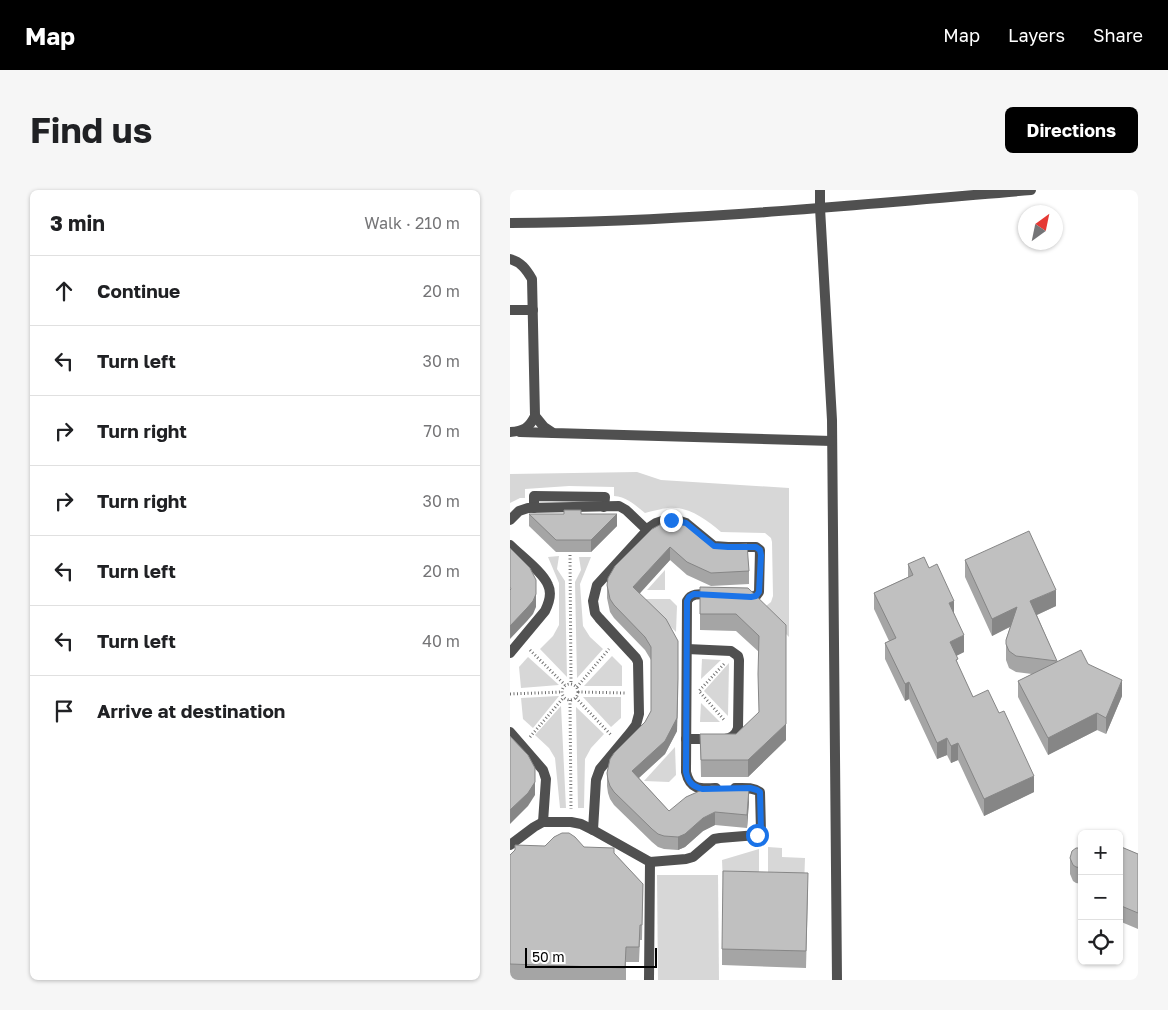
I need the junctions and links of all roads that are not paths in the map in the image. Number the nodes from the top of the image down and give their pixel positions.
1 (820, 190) edge
2 (1031, 190) edge
3 (820, 208) junction
4 (510, 223) edge
5 (510, 259) edge
6 (510, 310) edge
7 (532, 310) junction
8 (535, 416) junction
9 (513, 432) edge
10 (553, 433) junction
11 (832, 441) junction
12 (510, 520) edge
13 (647, 530) junction
14 (510, 545) edge
15 (686, 649) junction
16 (510, 653) edge
17 (510, 732) edge
18 (686, 739) junction
19 (543, 822) junction
20 (593, 830) junction
21 (510, 845) edge
22 (650, 862) junction
23 (649, 980) edge
24 (838, 980) edge

1 - 3 street
2 - 3 street
3 - 4 street
3 - 11 street
5 - 7 street
6 - 7 street
7 - 8 street
8 - 9 street
8 - 10 street
9 - 10 street
10 - 11 street
11 - 24 street
12 - 13 street
13 - 15 street
13 - 20 street
14 - 16 street
15 - 18 street
15 - 18 street
17 - 19 street
18 - 22 street
19 - 20 street
19 - 21 street
20 - 22 street
22 - 23 street

